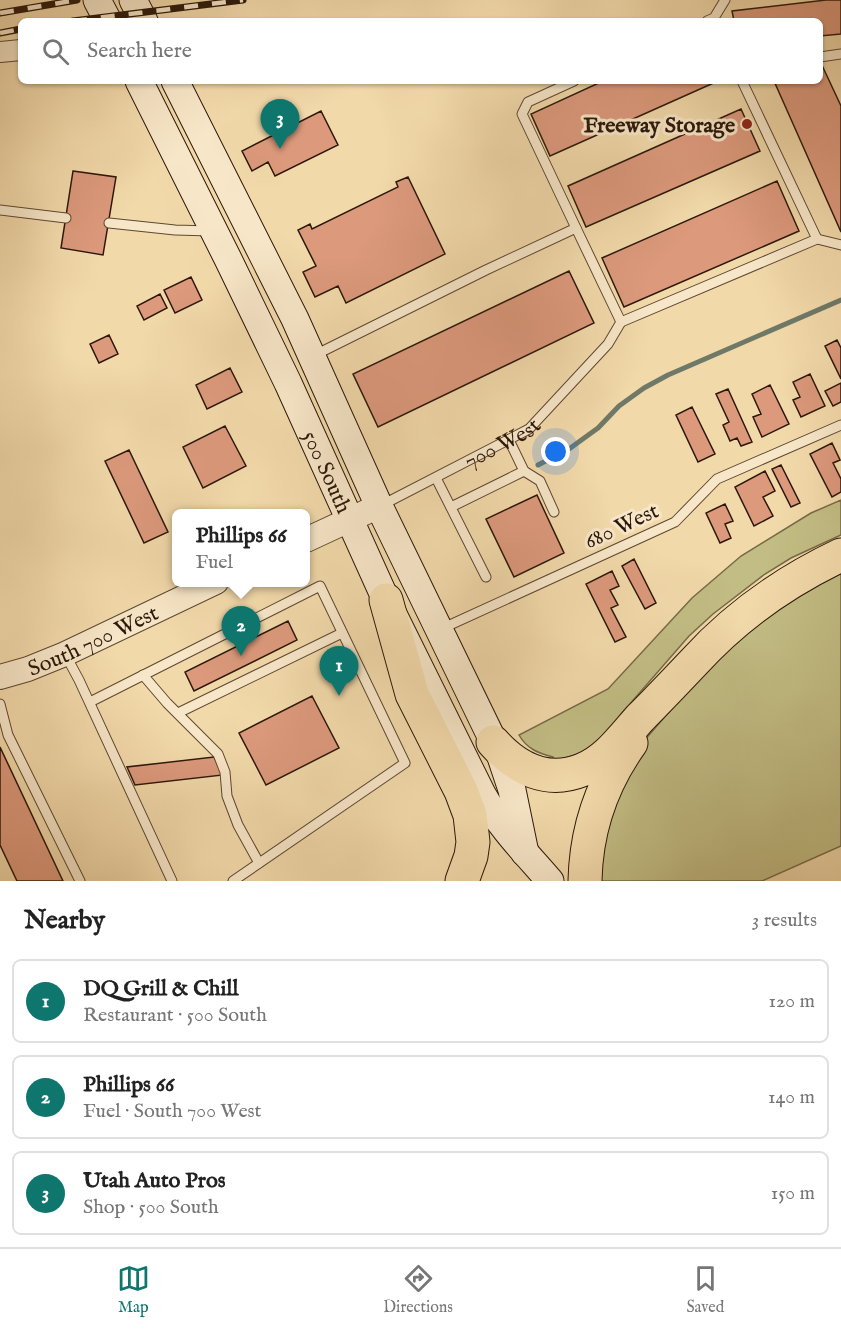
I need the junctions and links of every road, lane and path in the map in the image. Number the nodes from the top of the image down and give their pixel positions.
1 (97, 0) edge
2 (134, 0) edge
3 (725, 0) edge
4 (106, 18) edge
5 (143, 18) edge
6 (713, 18) edge
7 (18, 50) edge
8 (0, 52) edge
9 (841, 54) edge
10 (823, 57) edge
11 (140, 84) edge
12 (174, 84) edge
13 (567, 84) edge
14 (743, 84) edge
15 (0, 210) edge
16 (66, 218) dead end
17 (109, 223) dead end
18 (576, 228) junction
19 (214, 231) junction
20 (817, 239) junction
21 (841, 245) edge
22 (621, 322) junction
23 (312, 357) junction
24 (841, 426) edge
25 (509, 440) junction
26 (524, 471) junction
27 (436, 478) junction
28 (379, 506) junction
29 (451, 507) junction
30 (554, 512) dead end
31 (349, 519) junction
32 (310, 538) edge
33 (841, 555) edge
34 (486, 577) dead end
35 (206, 587) edge
36 (386, 600) junction
37 (439, 630) junction
38 (342, 633) junction
39 (65, 654) junction
40 (143, 675) junction
41 (0, 677) edge
42 (670, 688) junction
43 (90, 702) junction
44 (0, 704) edge
45 (178, 713) junction
46 (2, 724) edge
47 (493, 742) junction
48 (259, 863) junction
49 (527, 868) edge
50 (80, 881) edge
51 (172, 881) edge
52 (233, 881) edge
53 (462, 881) edge
54 (550, 881) edge
55 (585, 881) edge

1 - 4 main road
2 - 5 main road
3 - 6 lane
7 - 8 street
9 - 10 lane
11 - 19 main road, 500 South
12 - 23 main road, 500 South
13 - 18 lane
14 - 20 lane
15 - 16 lane
17 - 19 lane
18 - 22 lane
18 - 23 lane
19 - 31 main road, 500 South
20 - 21 lane
20 - 22 lane
22 - 25 lane, 700 West
23 - 28 main road, 500 South
24 - 37 lane, 680 West
25 - 26 lane
25 - 27 lane, 700 West
26 - 29 lane
26 - 30 lane
27 - 28 lane, 700 West
27 - 29 lane
28 - 31 street, 700 West
28 - 37 main road, 500 South
29 - 34 lane
31 - 32 street
31 - 36 main road, 500 South
33 - 42 highway
35 - 39 street, South 700 West
36 - 49 main road, 500 South
36 - 53 highway
37 - 47 main road, 500 South
38 - 40 lane
38 - 45 lane
38 - 48 lane
39 - 41 street, South 700 West
39 - 43 lane
40 - 43 lane
40 - 45 lane
42 - 47 highway
42 - 55 highway
43 - 51 lane
44 - 46 lane
45 - 48 lane
46 - 50 lane
47 - 49 main road, 500 South
48 - 52 lane
49 - 54 main road, 500 South

